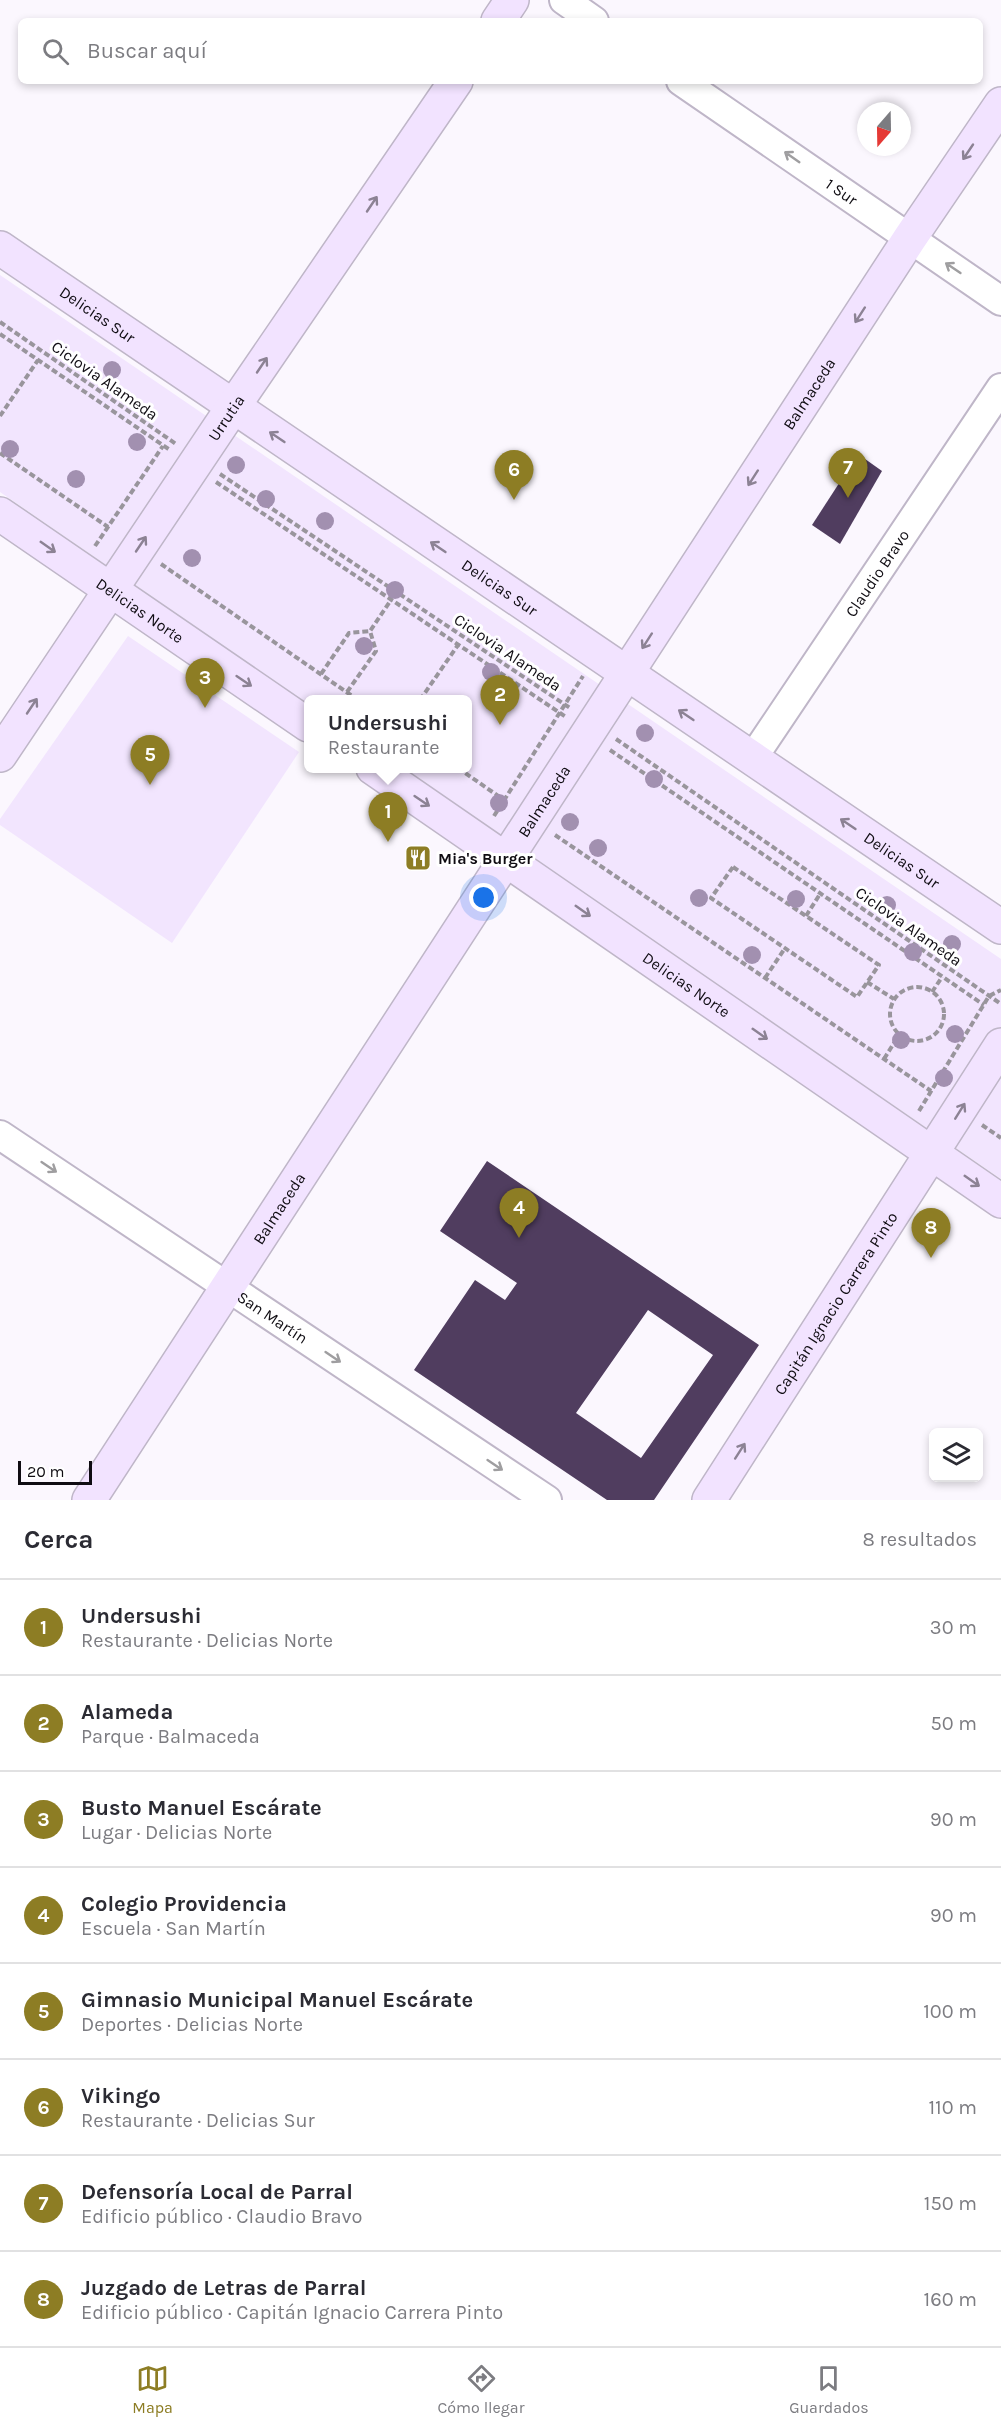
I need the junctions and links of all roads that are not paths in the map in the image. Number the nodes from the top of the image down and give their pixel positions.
1 (512, 0) edge
2 (564, 0) edge
3 (500, 18) edge
4 (590, 18) edge
5 (454, 84) edge
6 (685, 84) edge
7 (1001, 104) edge
8 (910, 238) junction
9 (0, 248) edge
10 (1001, 301) edge
11 (1001, 388) edge
12 (233, 407) junction
13 (0, 514) edge
14 (109, 590) junction
15 (626, 674) junction
16 (304, 722) edge
17 (0, 754) edge
18 (752, 759) junction
19 (380, 773) edge
20 (506, 858) junction
21 (1001, 927) edge
22 (1001, 1045) edge
23 (0, 1135) edge
24 (933, 1154) junction
25 (1001, 1201) edge
26 (227, 1287) junction
27 (89, 1500) edge
28 (547, 1500) edge
29 (709, 1500) edge

1 - 3 street
2 - 4 street
12 -> 5 street, Urrutia
8 -> 6 street, 1 Sur
7 -> 8 street, Balmaceda
10 -> 8 street, 1 Sur
8 -> 15 street, Balmaceda
9 - 12 street, Delicias Sur
11 - 18 street, Claudio Bravo
14 -> 12 street, Urrutia
15 -> 12 street, Delicias Sur
13 -> 14 street, Delicias Norte
14 -> 16 street, Delicias Norte
17 -> 14 street, Urrutia
18 -> 15 street, Delicias Sur
15 - 20 street, Balmaceda
21 -> 18 street, Delicias Sur
19 -> 20 street, Delicias Norte
20 -> 24 street, Delicias Norte
20 - 26 street, Balmaceda
24 -> 22 street, Capitán Ignacio Carrera Pinto
23 -> 26 street, San Martín
24 -> 25 street, Delicias Norte
29 -> 24 street, Capitán Ignacio Carrera Pinto
26 - 27 street, Balmaceda
26 -> 28 street, San Martín

